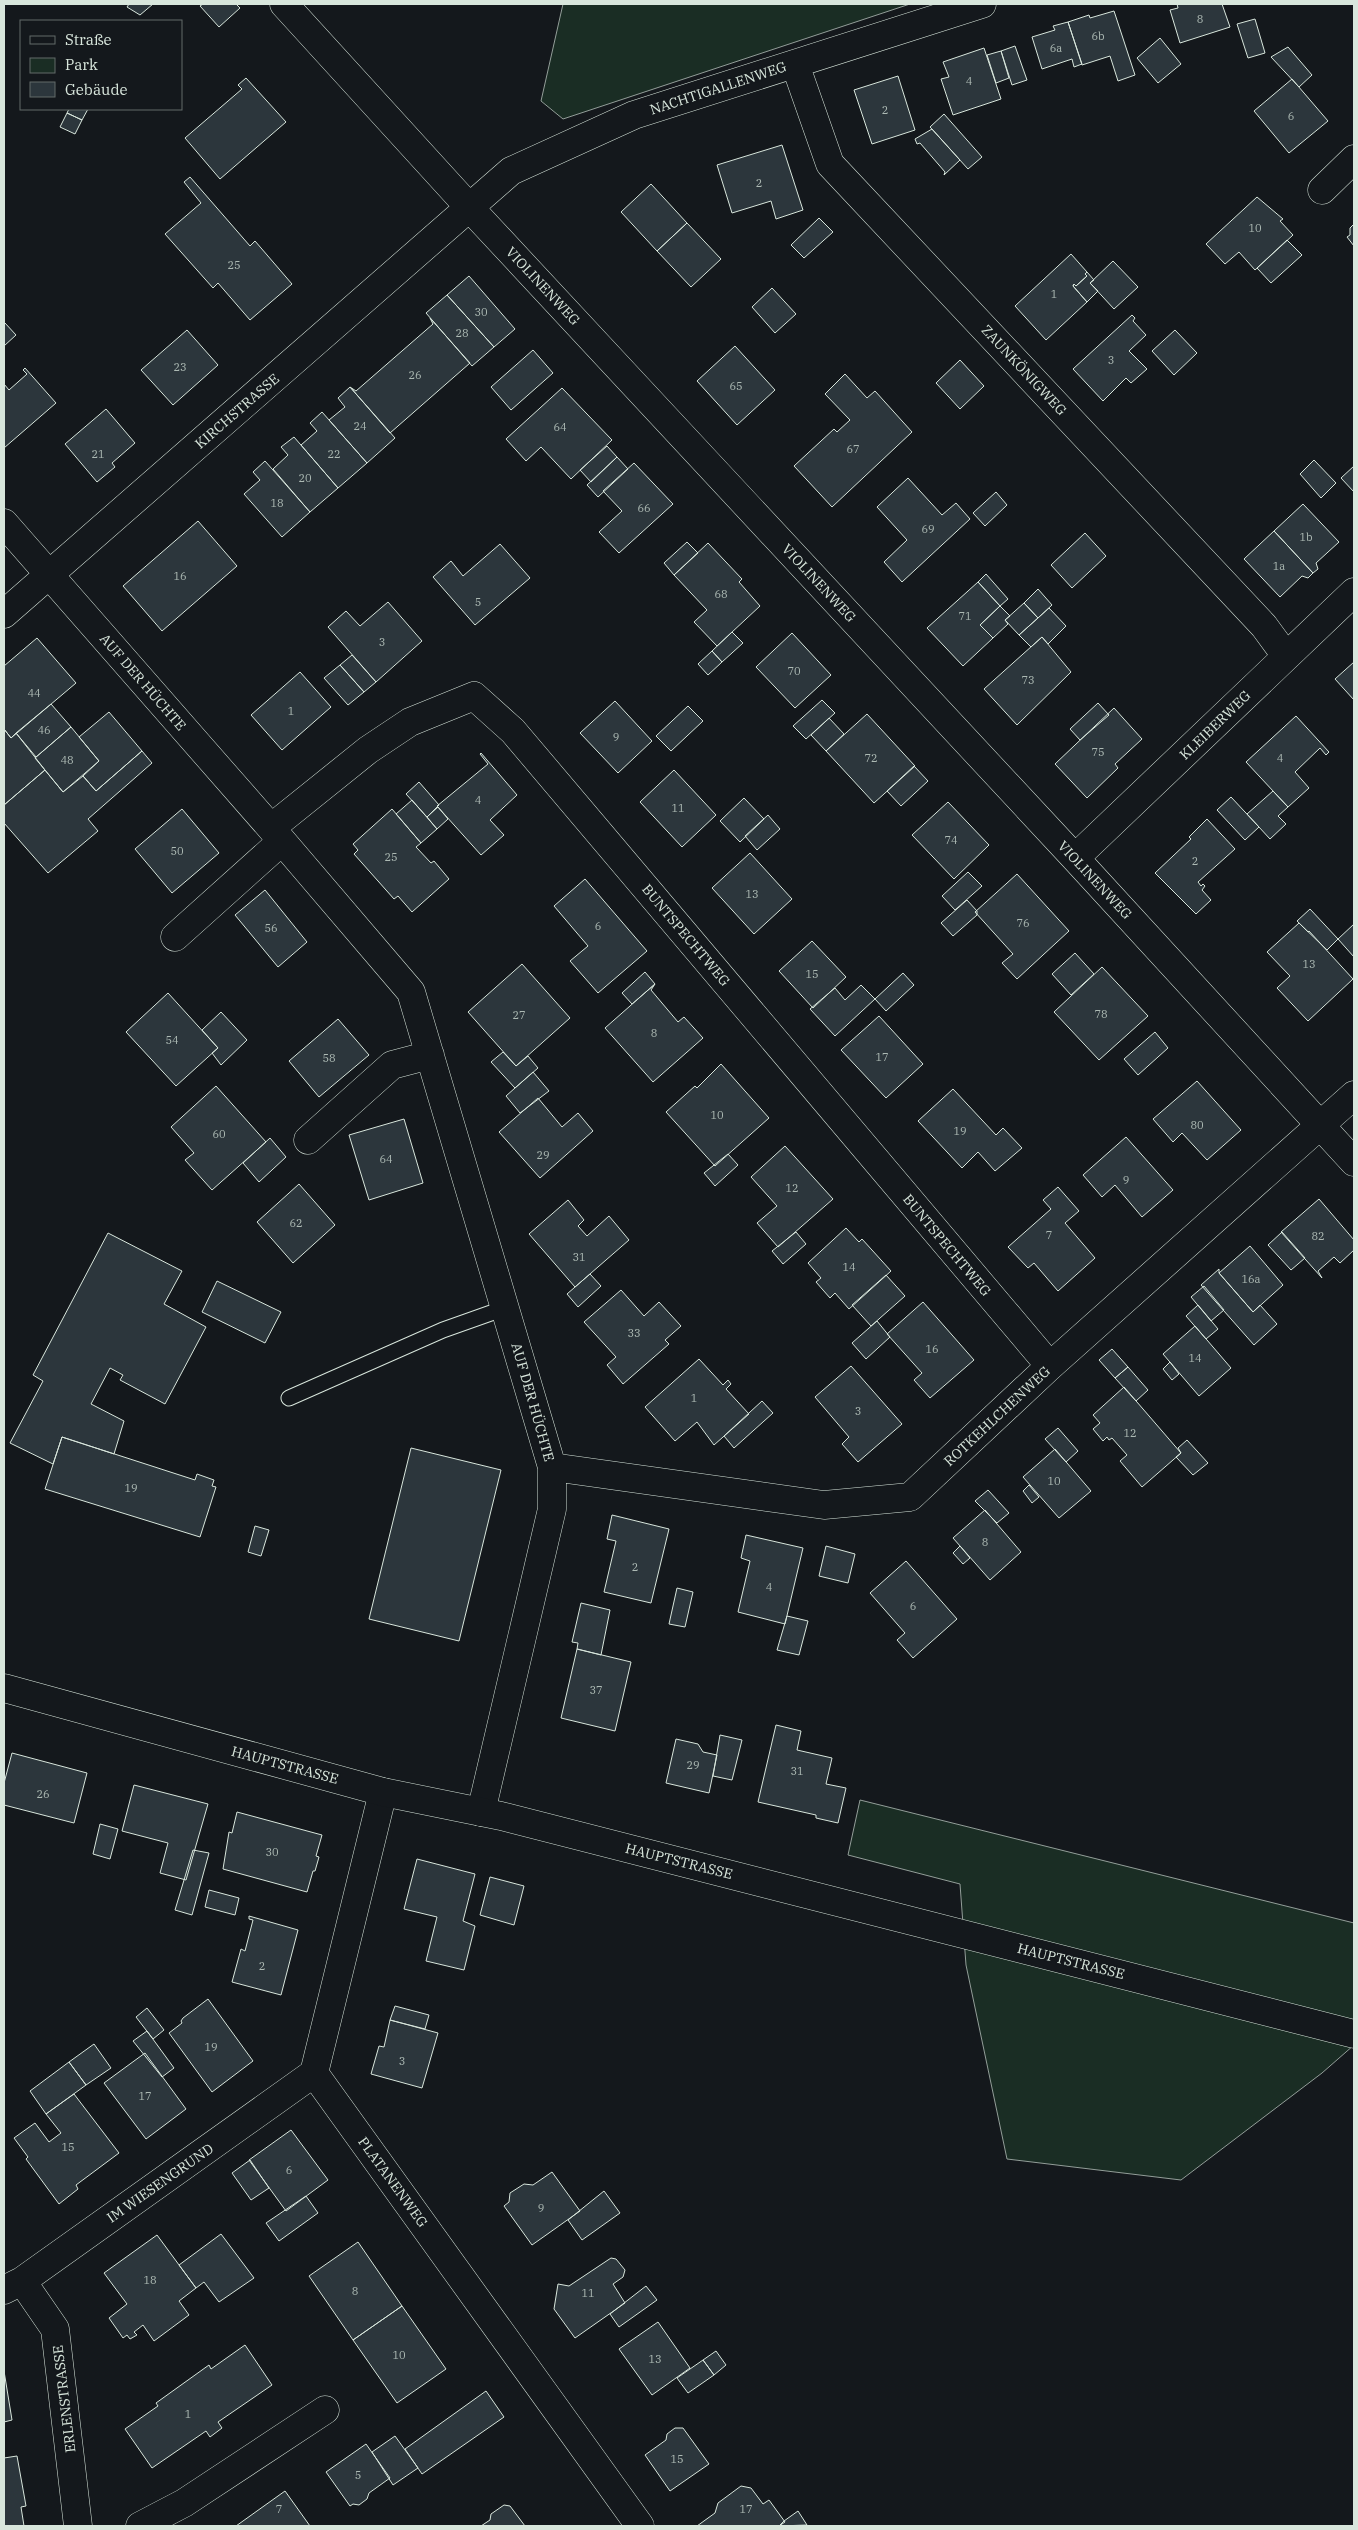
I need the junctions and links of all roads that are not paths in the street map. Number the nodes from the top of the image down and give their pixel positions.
1 (284, 4) edge
2 (982, 4) edge
3 (794, 64) junction
4 (1354, 159) edge
5 (1322, 190) dead end
6 (469, 207) junction
7 (4, 523) edge
8 (49, 576) junction
9 (1354, 592) edge
10 (4, 614) edge
11 (1286, 656) junction
12 (277, 835) junction
13 (1075, 858) junction
14 (175, 937) dead end
15 (430, 1055) junction
16 (1354, 1095) edge
17 (1321, 1126) junction
18 (308, 1140) dead end
19 (1354, 1162) edge
20 (505, 1308) junction
21 (1050, 1366) junction
22 (289, 1398) dead end
23 (552, 1467) junction
24 (4, 1688) edge
25 (383, 1792) junction
26 (481, 1812) junction
27 (1354, 2034) edge
28 (314, 2073) junction
29 (13, 2286) edge
30 (325, 2410) dead end
31 (630, 2523) edge
32 (78, 2526) edge
33 (140, 2526) edge

1 - 6 street, VIOLINENWEG
2 - 3 street, NACHTIGALLENWEG
3 - 6 street, NACHTIGALLENWEG
3 - 11 street, ZAUNKÖNIGWEG
4 - 5 street
6 - 8 street, KIRCHSTRASSE
6 - 13 street, VIOLINENWEG
7 - 8 street, AUF DER HÜCHTE
8 - 10 street, KIRCHSTRASSE
8 - 12 street, AUF DER HÜCHTE
9 - 11 street, KLEIBERWEG
11 - 13 street, KLEIBERWEG
12 - 14 street
12 - 15 street, AUF DER HÜCHTE
12 - 21 street, BUNTSPECHTWEG
13 - 17 street, VIOLINENWEG
15 - 18 street
15 - 20 street, AUF DER HÜCHTE
16 - 17 street, ROTKEHLCHENWEG
17 - 19 street, VIOLINENWEG
17 - 21 street, ROTKEHLCHENWEG
20 - 22 lane
20 - 23 street, AUF DER HÜCHTE
21 - 23 street, ROTKEHLCHENWEG
23 - 26 street, AUF DER HÜCHTE
24 - 25 street, HAUPTSTRASSE
25 - 26 street, HAUPTSTRASSE
25 - 28 street
26 - 27 street, HAUPTSTRASSE
28 - 29 street, IM WIESENGRUND
28 - 31 street, PLATANENWEG
29 - 32 street, ERLENSTRASSE
30 - 33 street

